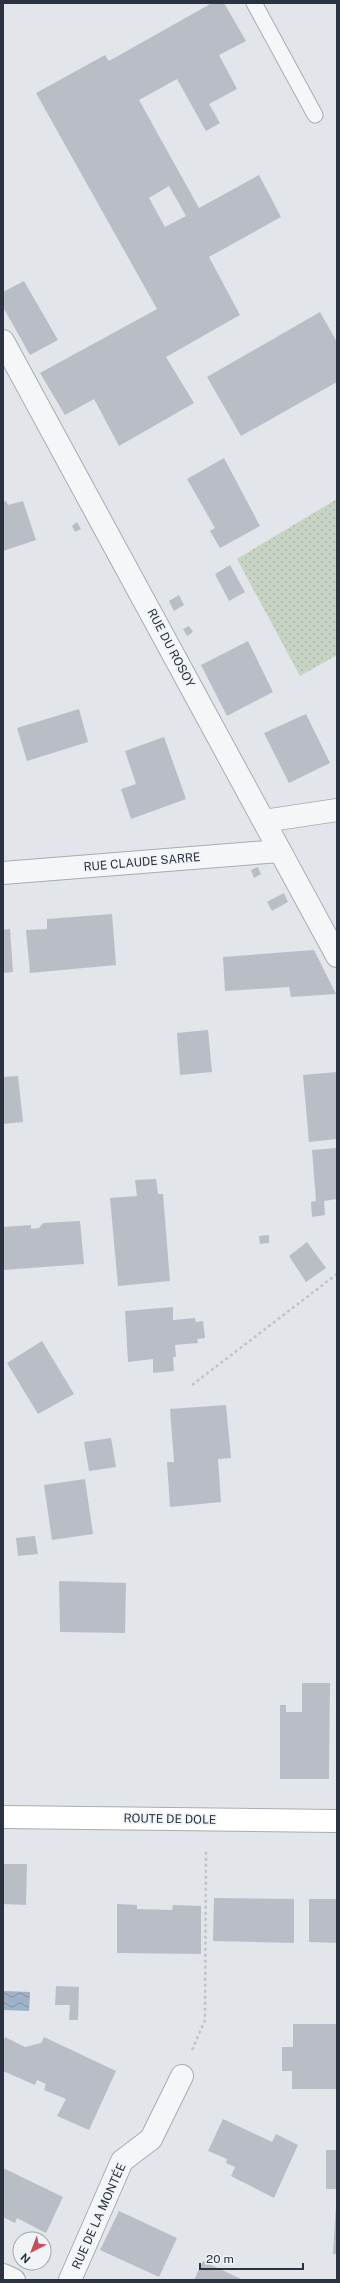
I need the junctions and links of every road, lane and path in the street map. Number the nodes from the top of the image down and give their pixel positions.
1 (254, 3) edge
2 (315, 115) dead end
3 (3, 341) edge
4 (337, 810) edge
5 (264, 821) junction
6 (280, 851) junction
7 (3, 873) edge
8 (337, 956) edge
9 (337, 1274) edge
10 (192, 1385) dead end
11 (3, 1817) edge
12 (207, 1820) junction
13 (337, 1821) edge
14 (182, 2076) joint
15 (3, 2275) edge
16 (14, 2280) edge
17 (70, 2280) edge

1 - 2 lane
3 - 5 street, RUE DU ROSOY
4 - 5 street
5 - 6 street, RUE DU ROSOY
6 - 7 street, RUE CLAUDE SARRE
6 - 8 street, RUE DU ROSOY
9 - 10 path
11 - 12 main road, ROUTE DE DOLE
12 - 13 main road, ROUTE DE DOLE
12 - 14 path
14 - 17 street, RUE DE LA MONTÉE
15 - 16 street

